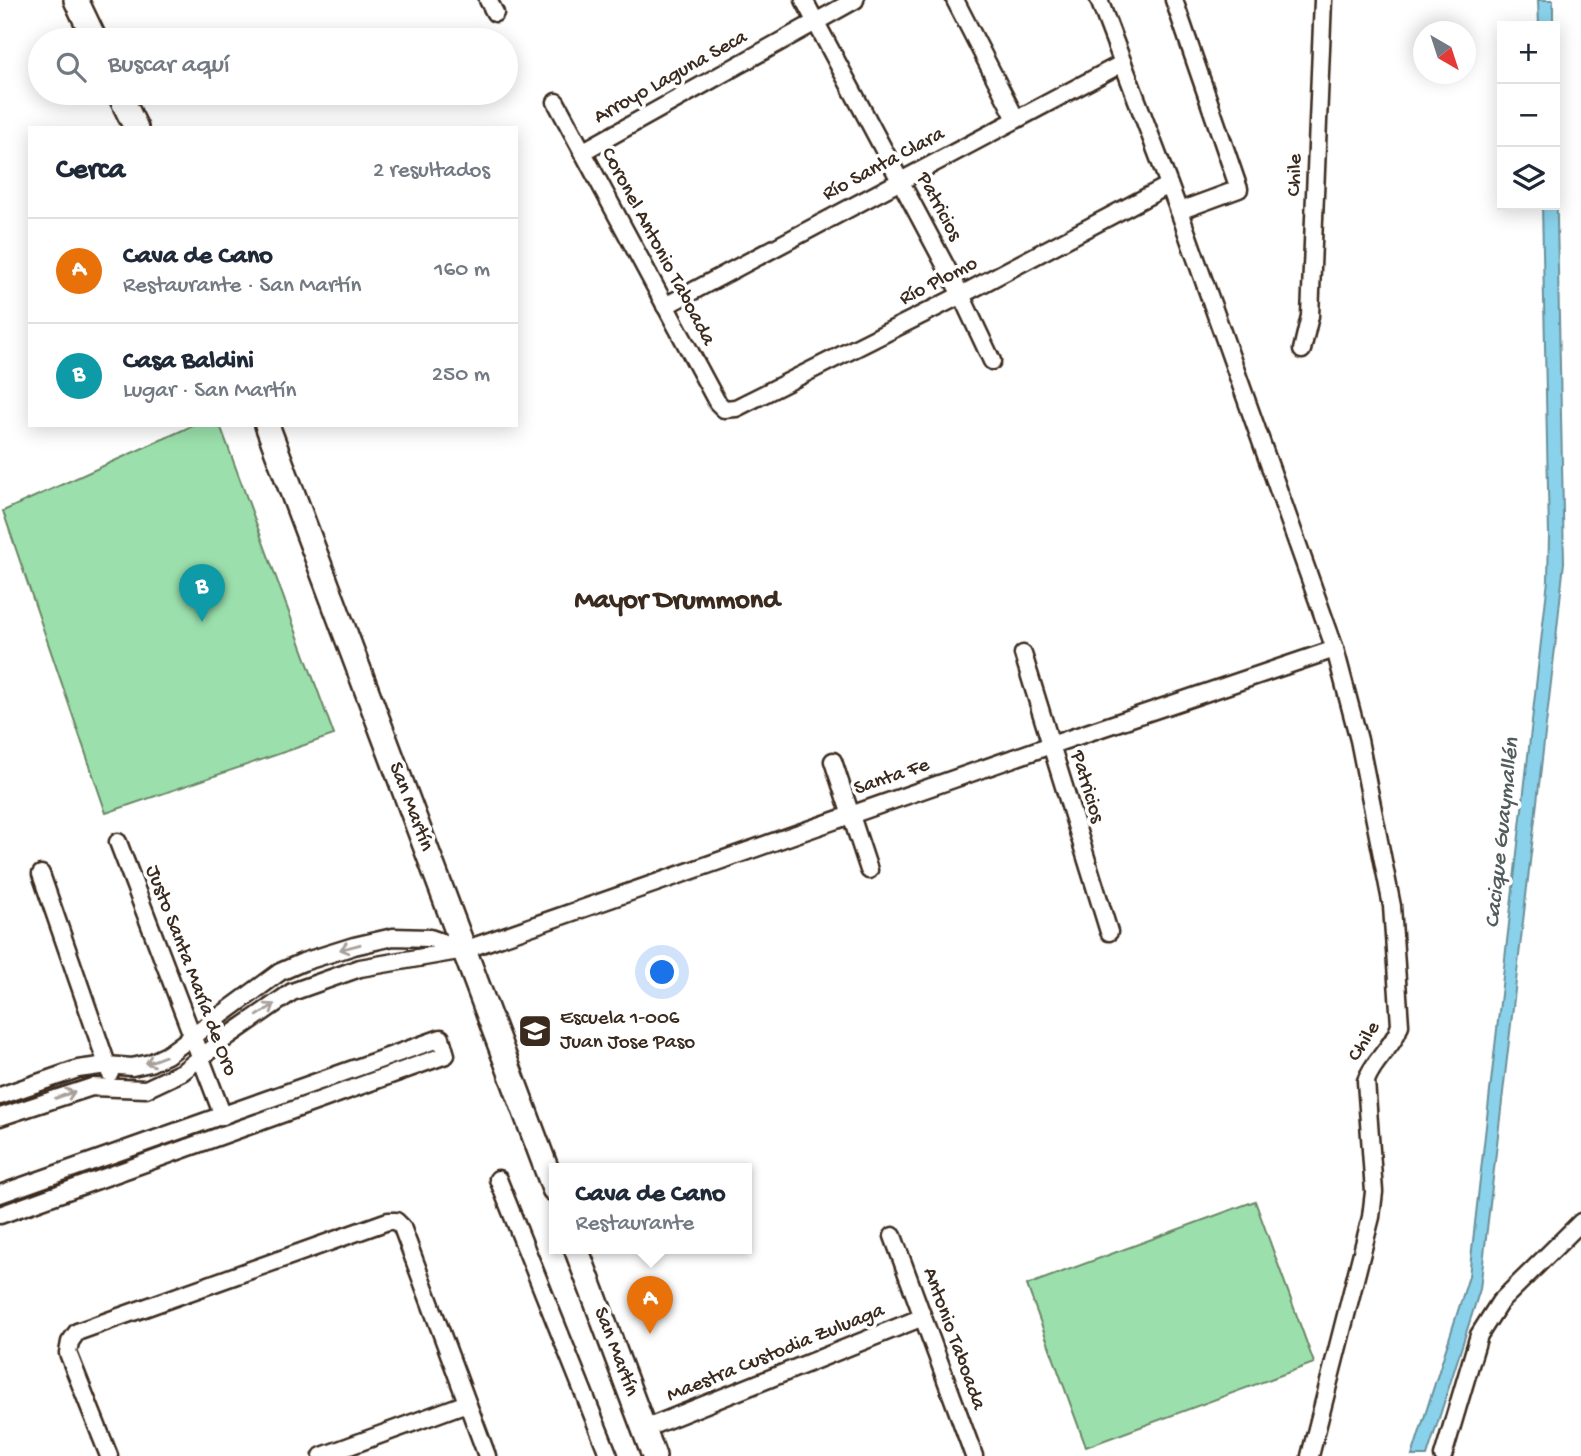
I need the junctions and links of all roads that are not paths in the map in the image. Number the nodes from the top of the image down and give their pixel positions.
1 (804, 0) edge
2 (855, 0) edge
3 (955, 0) edge
4 (1099, 0) edge
5 (1174, 0) edge
6 (1323, 0) edge
7 (78, 1) edge
8 (816, 20) junction
9 (90, 28) edge
10 (1123, 63) junction
11 (556, 102) dead end
12 (125, 105) edge
13 (1016, 119) junction
14 (135, 126) edge
15 (582, 152) junction
16 (900, 180) junction
17 (1169, 185) junction
18 (1179, 211) junction
19 (961, 295) junction
20 (665, 306) junction
21 (1302, 350) dead end
22 (992, 361) dead end
23 (724, 409) joint
24 (268, 427) edge
25 (1335, 649) junction
26 (1023, 654) dead end
27 (1051, 745) junction
28 (834, 761) dead end
29 (851, 815) junction
30 (118, 842) dead end
31 (869, 870) dead end
32 (41, 874) dead end
33 (1108, 933) dead end
34 (393, 937) junction
35 (464, 950) junction
36 (400, 961) junction
37 (280, 972) junction
38 (292, 992) junction
39 (192, 1036) junction
40 (201, 1057) junction
41 (107, 1065) junction
42 (115, 1089) junction
43 (0, 1096) edge
44 (223, 1116) junction
45 (0, 1117) edge
46 (549, 1176) edge
47 (498, 1179) dead end
48 (0, 1194) edge
49 (0, 1214) edge
50 (1581, 1222) edge
51 (892, 1236) dead end
52 (578, 1254) edge
53 (923, 1317) junction
54 (467, 1403) junction
55 (644, 1429) junction
56 (108, 1456) edge
57 (322, 1456) edge
58 (487, 1456) edge
59 (609, 1456) edge
60 (654, 1456) edge
61 (974, 1456) edge
62 (1310, 1456) edge
63 (1443, 1456) edge

1 - 8 street, Patricios
2 - 8 street, Arroyo Laguna Seca
3 - 13 street
4 - 10 street, Chile
5 - 18 street
6 - 21 street, Chile
7 - 9 main road
8 - 15 street, Arroyo Laguna Seca
8 - 16 street, Patricios
10 - 13 street, Río Santa Clara
10 - 17 street, Chile
11 - 15 street, Coronel Antonio Taboada
12 - 14 main road
13 - 16 street, Río Santa Clara
15 - 20 street, Coronel Antonio Taboada
16 - 19 street, Patricios
16 - 20 street, Río Santa Clara
17 - 18 street, Chile
17 - 19 street, Río Plomo
18 - 25 street, Chile
19 - 22 street, Patricios
19 - 23 street, Río Plomo
20 - 23 street, Coronel Antonio Taboada
24 - 35 main road, San Martín
25 - 27 street, Santa Fe
25 - 62 street, Chile
26 - 27 street, Patricios
27 - 29 street, Santa Fe
27 - 33 street, Patricios
28 - 29 street
29 - 31 street
29 - 35 street, Santa Fe
30 - 39 street, Justo Santa María de Oro
32 - 41 street
34 - 35 street
34 - 36 street
34 -> 37 street
35 - 36 street, Santa Fe
35 - 46 main road, San Martín
36 - 38 street, Santa Fe
37 - 38 street
37 - 39 street
40 -> 38 street, Santa Fe
39 - 40 street, Justo Santa María de Oro
39 -> 41 street
40 - 42 street, Santa Fe
40 - 44 street, Justo Santa María de Oro
41 - 42 street
41 - 43 street
45 -> 42 street, Santa Fe
44 - 48 street
44 - 49 street
47 - 59 street
50 - 63 street
51 - 53 street, Antonio Taboada
52 - 55 main road, San Martín
53 - 55 street, Maestra Custodia Zuluaga
53 - 61 street, Antonio Taboada
54 - 56 street
54 - 57 street
54 - 58 street
55 - 60 main road, San Martín

